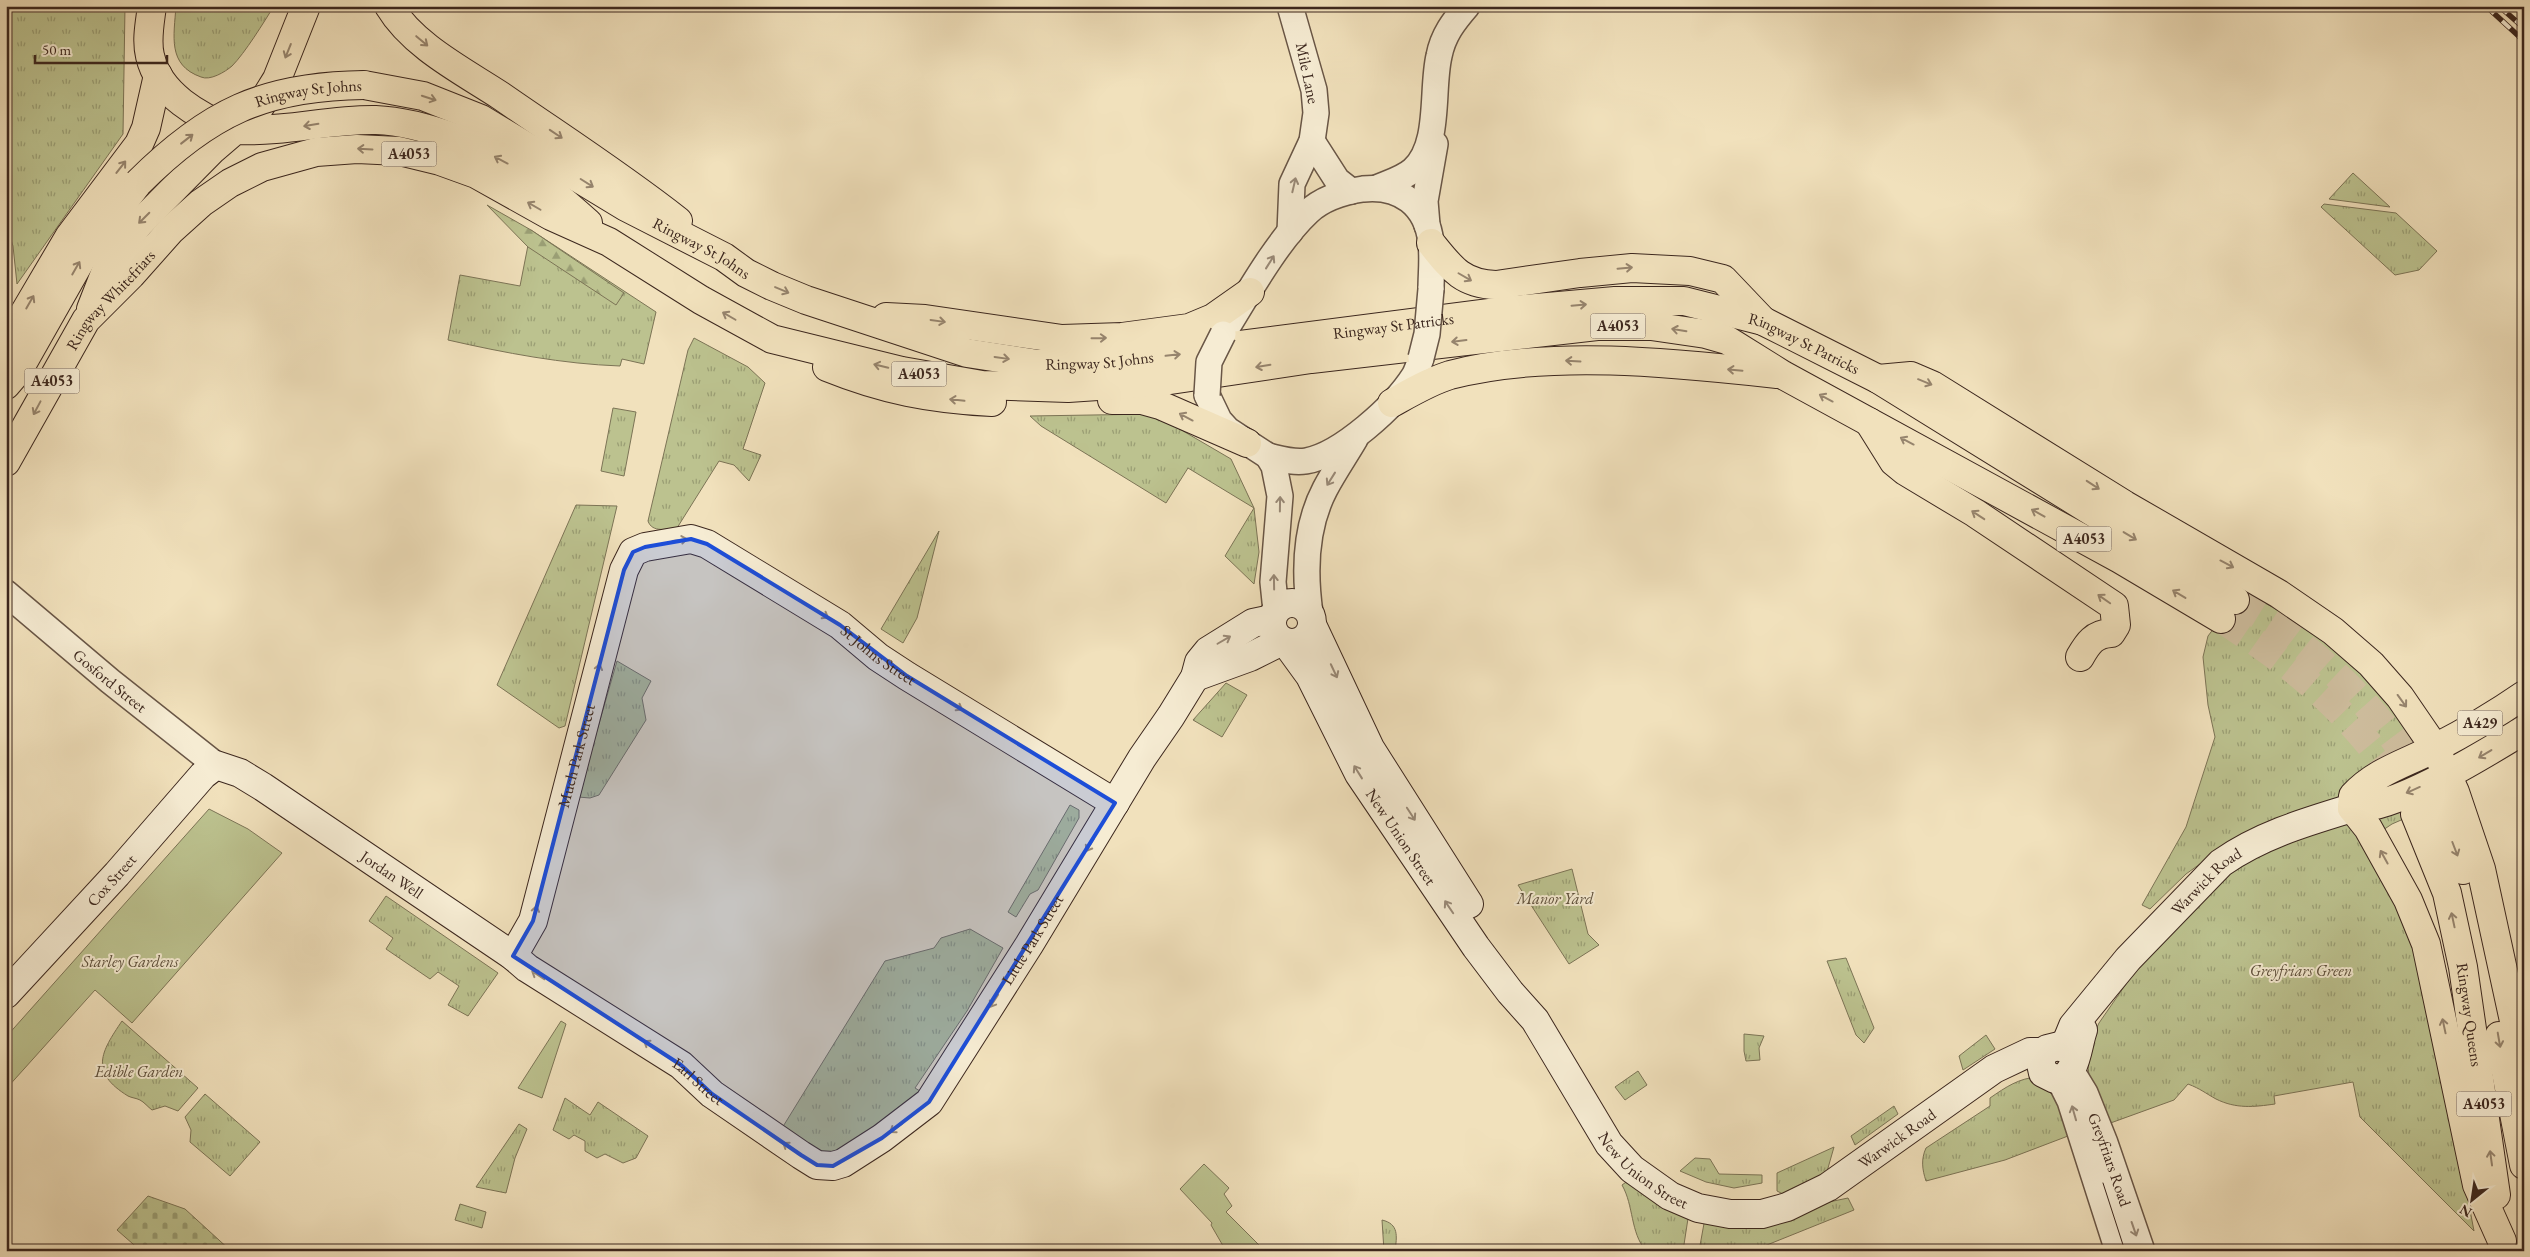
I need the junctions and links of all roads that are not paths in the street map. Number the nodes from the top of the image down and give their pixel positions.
1 (152, 6) edge
2 (306, 6) edge
3 (389, 6) edge
4 (1290, 6) edge
5 (1467, 6) edge
6 (158, 75) junction
7 (1434, 99) junction
8 (237, 131) junction
9 (1312, 141) junction
10 (1379, 187) junction
11 (1351, 191) junction
12 (201, 203) joint
13 (1290, 232) junction
14 (1430, 236) junction
15 (609, 242) junction
16 (724, 257) junction
17 (1250, 292) junction
18 (854, 316) junction
19 (86, 320) junction
20 (1763, 321) junction
21 (772, 339) junction
22 (6, 344) edge
23 (1311, 348) junction
24 (1783, 375) junction
25 (1878, 379) junction
26 (6, 385) edge
27 (1392, 403) junction
28 (1868, 420) junction
29 (1357, 437) junction
30 (1257, 449) junction
31 (13, 452) edge
32 (6, 473) edge
33 (633, 552) joint
34 (6, 593) edge
35 (1311, 620) junction
36 (1279, 628) junction
37 (2080, 657) dead end
38 (2524, 695) edge
39 (2524, 730) edge
40 (2435, 748) junction
41 (216, 765) junction
42 (2447, 775) junction
43 (1115, 803) junction
44 (2352, 808) junction
45 (513, 956) junction
46 (564, 992) joint
47 (6, 994) edge
48 (1535, 1020) junction
49 (2059, 1063) junction
50 (2524, 1067) edge
51 (2524, 1165) edge
52 (833, 1166) joint
53 (1698, 1208) joint
54 (2503, 1246) edge
55 (2118, 1251) edge
56 (2142, 1251) edge

1 - 6 main road
2 -> 8 main road
3 -> 16 main road
4 - 9 street, Mile Lane
5 - 7 street
6 - 8 main road
22 -> 6 main road
7 - 10 street
7 - 14 street
15 -> 8 main road
8 -> 19 main road
9 - 11 street
13 -> 9 street, Mile Lane
10 - 11 street
10 - 14 street
11 - 13 street
15 -> 12 main road, Ringway St Johns / A4053
12 - 19 main road, Ringway Whitefriars / A4053
17 -> 13 street
14 -> 20 main road
14 - 27 street, bridge
21 -> 15 main road, Ringway St Johns / A4053
16 -> 18 main road, Ringway St Johns / A4053
26 -> 16 main road, Ringway St Johns / A4053, bridge
18 -> 17 main road
17 - 30 street, bridge
18 -> 23 main road, Ringway St Johns / A4053
19 -> 31 main road, Ringway Whitefriars / A4053
23 -> 20 main road, Ringway St Patricks / A4053
20 - 25 main road, Ringway St Patricks / A4053
23 -> 21 main road, Ringway St Johns / A4053
30 -> 21 main road
24 -> 23 main road, Ringway St Patricks / A4053
24 -> 27 main road
28 -> 24 main road, Ringway St Patricks / A4053
25 -> 28 main road, Ringway St Patricks / A4053
25 -> 40 main road
27 - 29 street
37 -> 28 main road
29 - 30 street
29 -> 35 street, New Union Street
36 -> 30 street
31 - 32 main road, Ringway Whitefriars
33 -> 43 main road, St Johns Street
45 -> 33 main road, Much Park Street
34 - 41 street, Gosford Street
35 - 36 main road
35 - 36 main road
35 -> 48 main road, New Union Street
36 - 43 main road, Little Park Street
48 -> 36 main road, New Union Street
38 - 40 main road, A429
39 -> 42 main road, Warwick Road / A429
40 - 42 main road
40 - 44 main road, A429
41 - 45 main road, Jordan Well
41 - 47 main road, Cox Street
42 -> 44 main road, Warwick Road / A429
42 - 50 main road
43 -> 52 main road, Little Park Street
44 - 49 main road, Warwick Road
54 -> 44 main road, A4053
46 -> 45 main road, Jordan Well
52 -> 46 main road, Earl Street
48 - 53 main road, New Union Street
49 - 53 main road, Warwick Road
55 -> 49 street, Greyfriars Road
49 -> 56 street, Greyfriars Road
54 -> 51 main road, Ringway Queens / A4053

